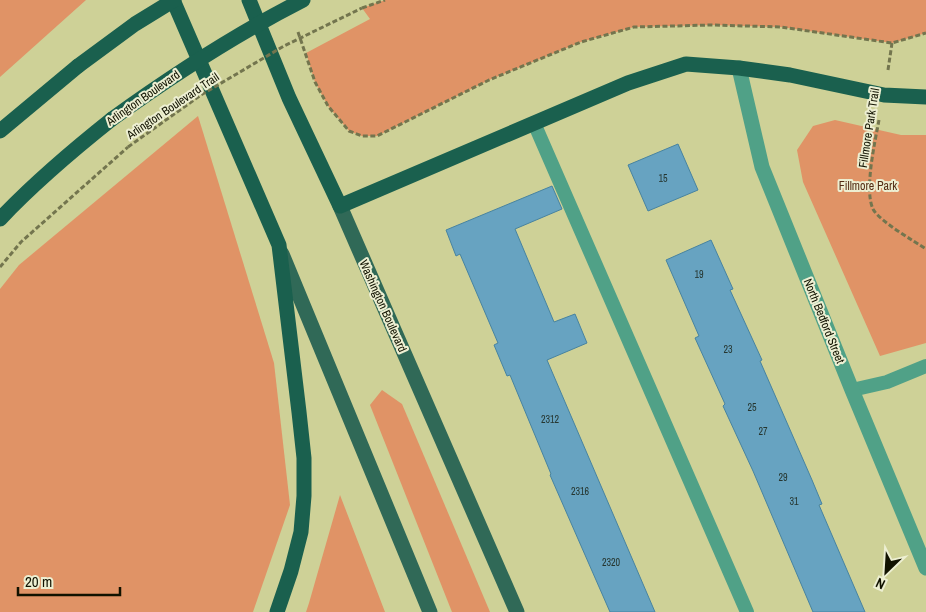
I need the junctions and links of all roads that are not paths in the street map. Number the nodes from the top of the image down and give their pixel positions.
1 (174, 0) edge
2 (249, 0) edge
3 (303, 0) edge
4 (738, 68) junction
5 (926, 97) edge
6 (534, 123) junction
7 (2, 128) edge
8 (340, 206) junction
9 (0, 219) edge
10 (279, 246) junction
11 (926, 366) edge
12 (852, 390) junction
13 (926, 568) edge
14 (277, 612) edge
15 (430, 612) edge
16 (516, 612) edge
17 (747, 612) edge

1 - 7 highway, bridge
1 - 10 highway
2 - 8 highway, Washington Boulevard
3 - 9 highway, Arlington Boulevard, bridge
4 - 5 highway
4 - 6 highway
4 - 12 street, North Bedford Street
6 - 8 highway
6 - 17 lane
8 - 16 main road, Washington Boulevard
10 - 14 highway
10 - 15 main road
11 - 12 lane
12 - 13 street, North Bedford Street

